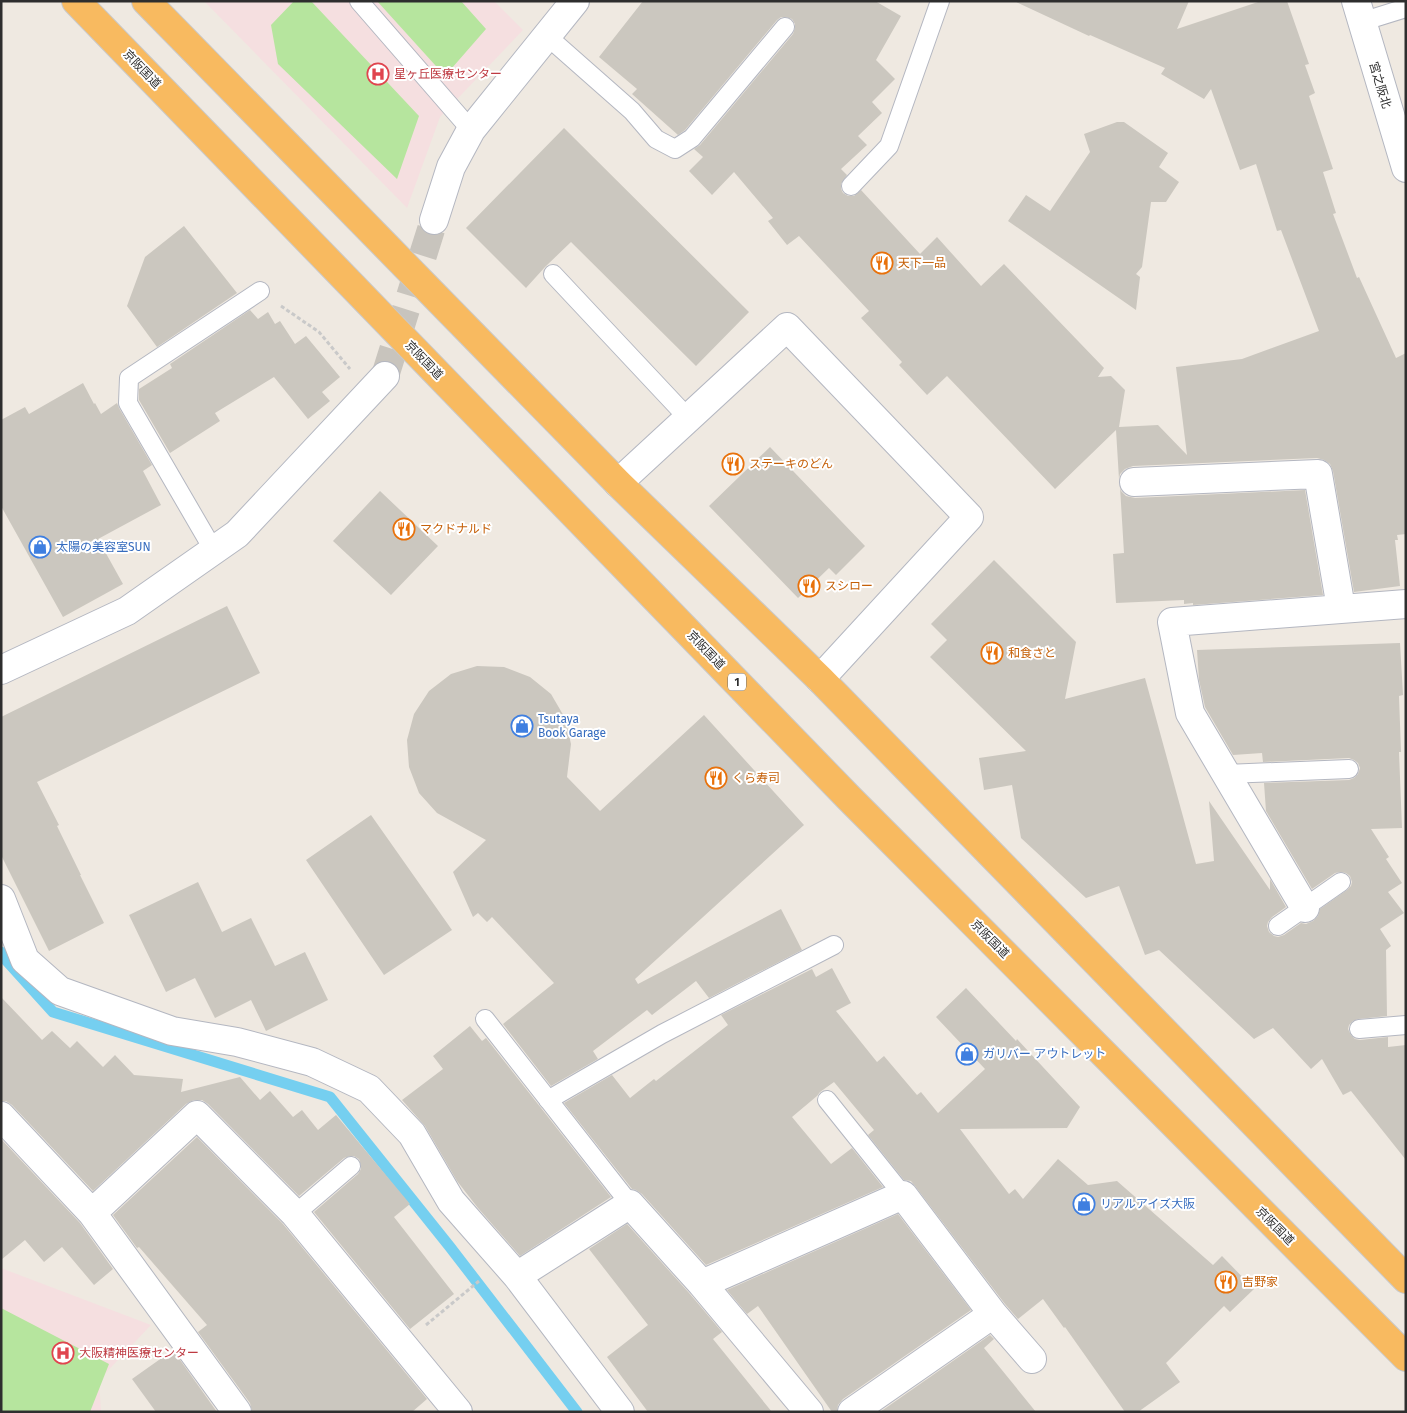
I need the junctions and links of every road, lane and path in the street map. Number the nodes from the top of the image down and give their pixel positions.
1 (76, 1) edge
2 (146, 1) edge
3 (359, 1) edge
4 (575, 1) edge
5 (940, 1) edge
6 (1406, 8) edge
7 (1359, 11) edge
8 (785, 27) dead end
9 (547, 36) junction
10 (471, 130) junction
11 (1404, 156) edge
12 (851, 186) dead end
13 (434, 220) tunnel mouth
14 (553, 274) dead end
15 (260, 291) joint
16 (377, 384) joint
17 (688, 418) junction
18 (1134, 482) dead end
19 (618, 483) junction
20 (214, 551) junction
21 (1406, 604) edge
22 (1341, 608) junction
23 (1, 670) edge
24 (820, 679) junction
25 (1348, 769) dead end
26 (1226, 774) junction
27 (1341, 882) dead end
28 (1, 899) edge
29 (1305, 908) junction
30 (1278, 926) dead end
31 (834, 945) dead end
32 (485, 1019) dead end
33 (1406, 1026) edge
34 (1359, 1029) dead end
35 (548, 1100) junction
36 (827, 1100) dead end
37 (1, 1116) edge
38 (352, 1166) dead end
39 (903, 1195) junction
40 (630, 1204) junction
41 (92, 1213) junction
42 (295, 1214) junction
43 (518, 1276) junction
44 (1406, 1279) edge
45 (702, 1284) junction
46 (472, 1288) dead end
47 (993, 1314) junction
48 (402, 1344) junction
49 (1406, 1356) edge
50 (1032, 1359) dead end
51 (236, 1412) edge
52 (458, 1412) edge
53 (620, 1412) edge
54 (809, 1412) edge
55 (852, 1412) edge

1 - 49 highway, 京阪国道 / 1
2 - 19 highway
3 - 10 lane
4 - 9 street
5 - 12 lane
6 - 7 lane
7 - 11 street, 宮之阪北
8 - 9 lane
9 - 10 street
10 - 13 street
14 - 17 lane
15 - 16 path
15 - 20 lane
16 - 20 street
17 - 19 street
17 - 24 street
18 - 22 street
19 - 24 highway
20 - 23 street
21 - 22 street
22 - 26 street
24 - 44 highway
25 - 26 lane
26 - 29 street
27 - 29 lane
28 - 43 street
29 - 30 lane
31 - 35 lane
32 - 35 lane
33 - 34 lane
35 - 40 lane
36 - 39 lane
37 - 41 street
38 - 42 lane
39 - 45 street
39 - 47 street
40 - 43 street
40 - 45 street
41 - 42 street
41 - 51 street
42 - 48 street
43 - 53 street
45 - 54 street
46 - 48 path
47 - 50 street
47 - 55 street
48 - 52 street

